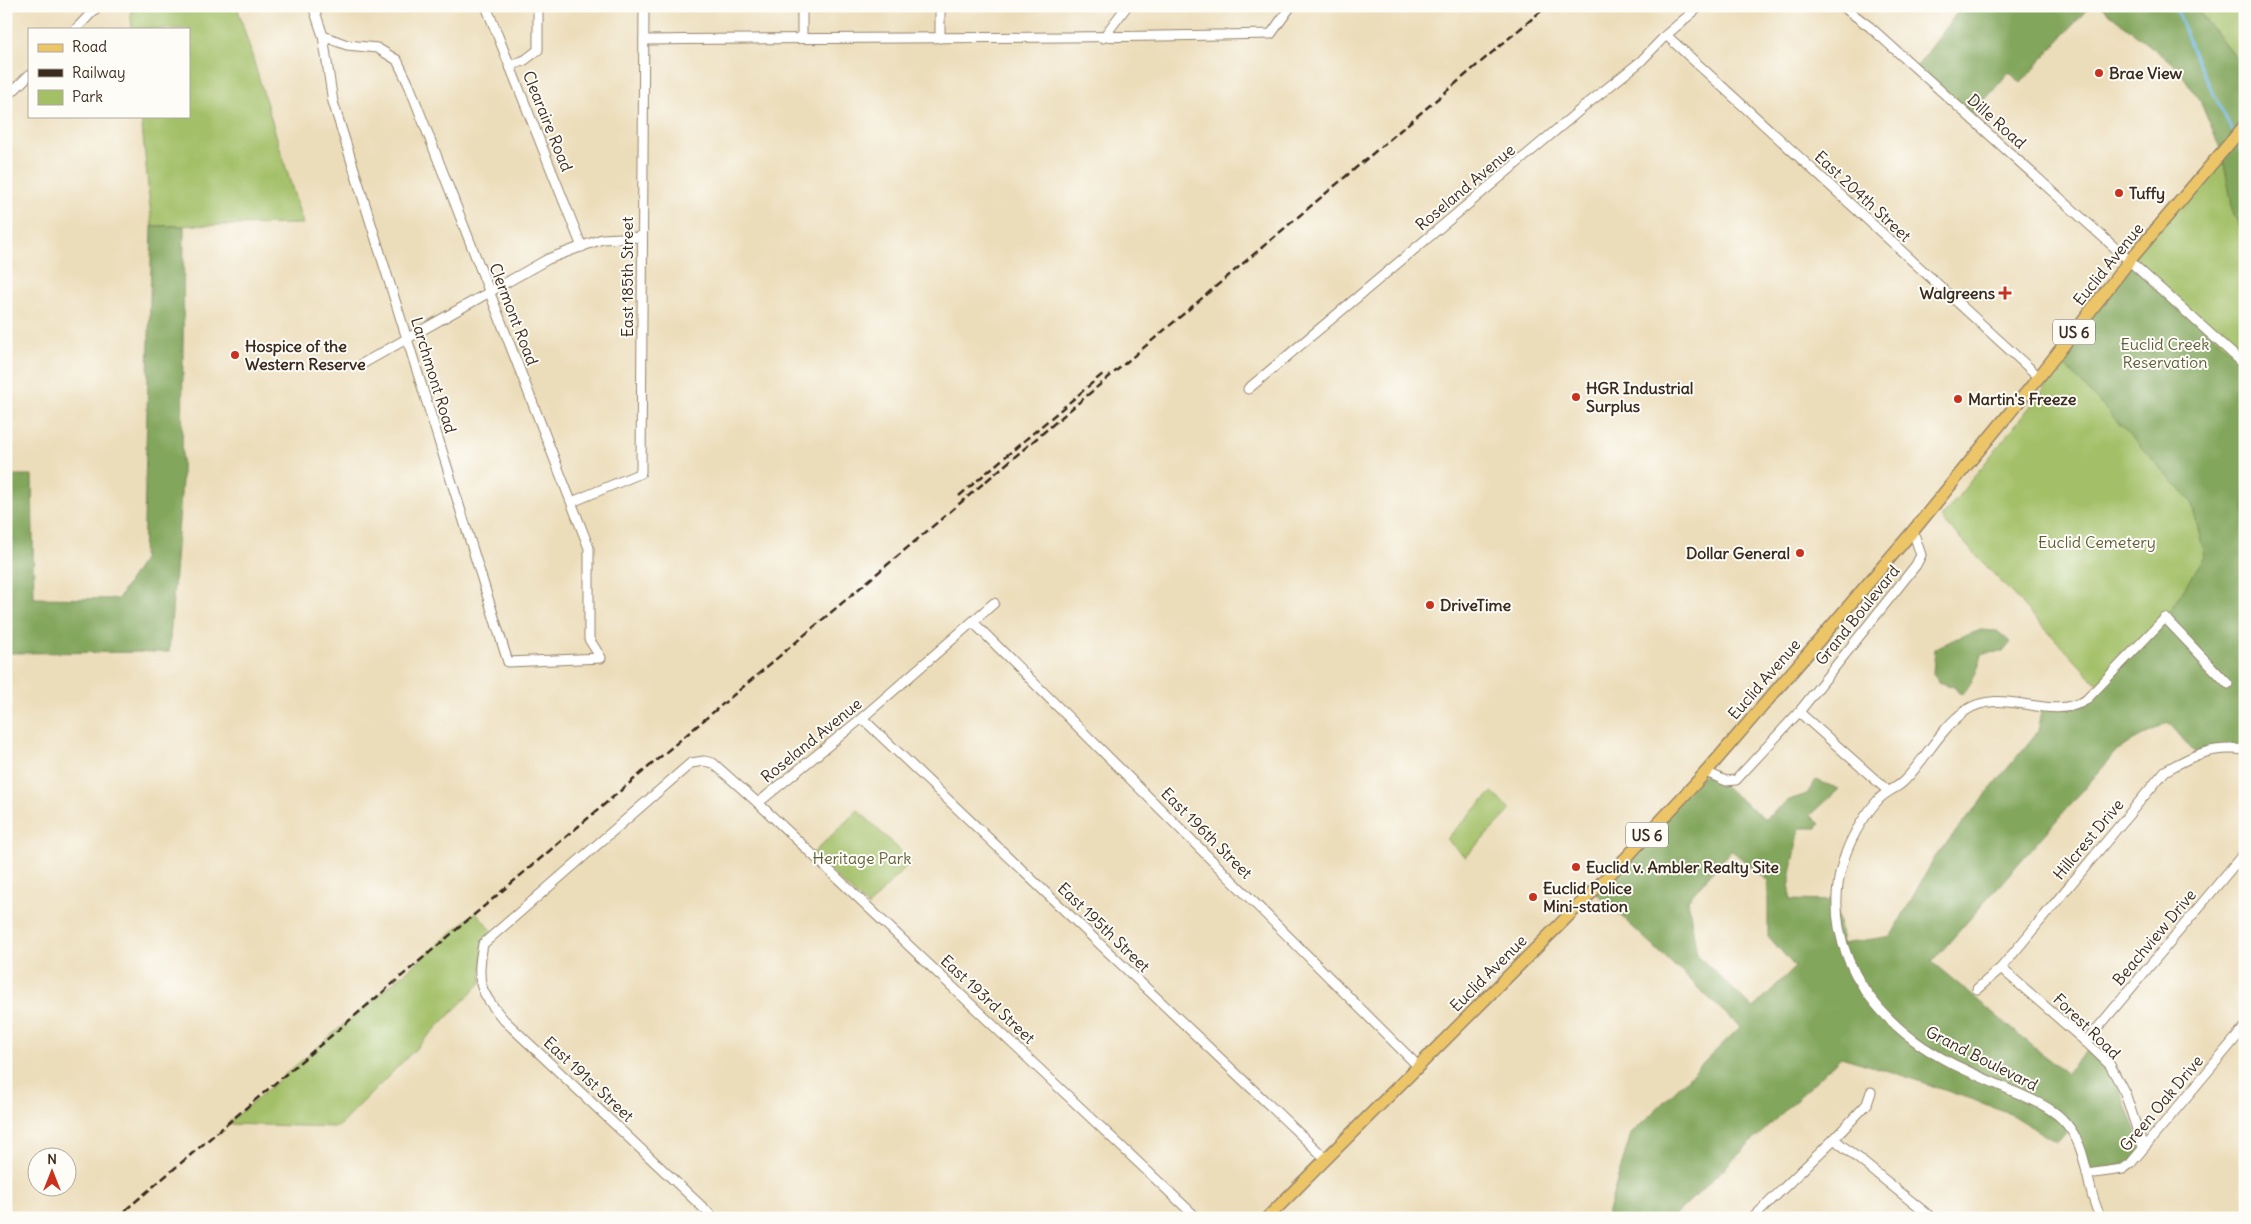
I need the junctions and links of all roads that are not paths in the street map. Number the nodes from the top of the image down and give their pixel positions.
1 (98, 6) edge
2 (313, 6) edge
3 (486, 6) edge
4 (538, 6) edge
5 (644, 6) edge
6 (802, 6) edge
7 (940, 6) edge
8 (1127, 6) edge
9 (1291, 6) edge
10 (1700, 6) edge
11 (1842, 6) edge
12 (77, 28) edge
13 (1666, 35) junction
14 (323, 36) junction
15 (802, 38) junction
16 (940, 38) junction
17 (1103, 38) junction
18 (644, 40) junction
19 (509, 66) junction
20 (28, 77) edge
21 (6, 98) edge
22 (2245, 125) edge
23 (641, 237) junction
24 (582, 247) junction
25 (2130, 260) junction
26 (488, 291) junction
27 (407, 338) junction
28 (362, 364) dead end
29 (2245, 365) edge
30 (2039, 377) junction
31 (1248, 389) dead end
32 (572, 502) junction
33 (1913, 531) junction
34 (994, 602) dead end
35 (973, 622) junction
36 (601, 658) joint
37 (2228, 684) dead end
38 (1799, 712) junction
39 (862, 718) junction
40 (2245, 750) edge
41 (1706, 772) junction
42 (1887, 790) junction
43 (758, 803) junction
44 (2245, 852) edge
45 (483, 944) joint
46 (2001, 968) junction
47 (1977, 989) dead end
48 (2245, 1027) edge
49 (2086, 1042) junction
50 (1418, 1066) junction
51 (1871, 1092) dead end
52 (1834, 1139) junction
53 (2143, 1147) junction
54 (1325, 1158) junction
55 (2087, 1174) junction
56 (714, 1218) edge
57 (1197, 1218) edge
58 (1267, 1218) edge
59 (1753, 1218) edge
60 (1932, 1218) edge
61 (2101, 1218) edge

1 - 12 street
2 - 14 street, Larchmont Road
3 - 19 street, Clearaire Road
4 - 19 street
5 - 18 street, East 185th Street
6 - 15 street
7 - 16 street
8 - 17 street
9 - 17 street
10 - 13 street, Roseland Avenue
11 - 25 street, Dille Road
13 - 30 street, East 204th Street
13 - 31 street, Roseland Avenue
14 - 26 street, Clermont Road
14 - 27 street, Larchmont Road
15 - 16 street
15 - 18 street
16 - 17 street
18 - 23 street, East 185th Street
19 - 24 street, Clearaire Road
20 - 21 street
22 - 25 main road, Euclid Avenue / US 6
23 - 24 street
23 - 32 street, East 185th Street
24 - 26 street
25 - 29 street, Dille Road
25 - 30 main road, Euclid Avenue / US 6
26 - 27 street
26 - 32 street, Clermont Road
27 - 28 street
27 - 36 street, Larchmont Road
30 - 33 main road, Euclid Avenue / US 6
32 - 36 street, Clermont Road
33 - 38 street, Grand Boulevard
33 - 41 main road, Euclid Avenue / US 6
34 - 35 street, Roseland Avenue
35 - 39 street, Roseland Avenue
35 - 50 street, East 196th Street
37 - 42 street, Grand Boulevard
38 - 41 street, Grand Boulevard
38 - 42 street
39 - 43 street, Roseland Avenue
39 - 54 street, East 195th Street
40 - 46 street, Hillcrest Drive
41 - 50 main road, Euclid Avenue / US 6
42 - 55 street, Grand Boulevard
43 - 45 street, Roseland Avenue
43 - 57 street, East 193rd Street
44 - 49 street, Beachview Drive
45 - 56 street, East 191st Street
46 - 47 street, Hillcrest Drive
46 - 49 street, Forest Road
48 - 53 street, Green Oak Drive
49 - 53 street, Forest Road
50 - 54 main road, Euclid Avenue / US 6
51 - 52 street
52 - 59 street
52 - 60 street
53 - 55 street, Green Oak Drive
54 - 58 main road, Euclid Avenue / US 6
55 - 61 street, Grand Boulevard

